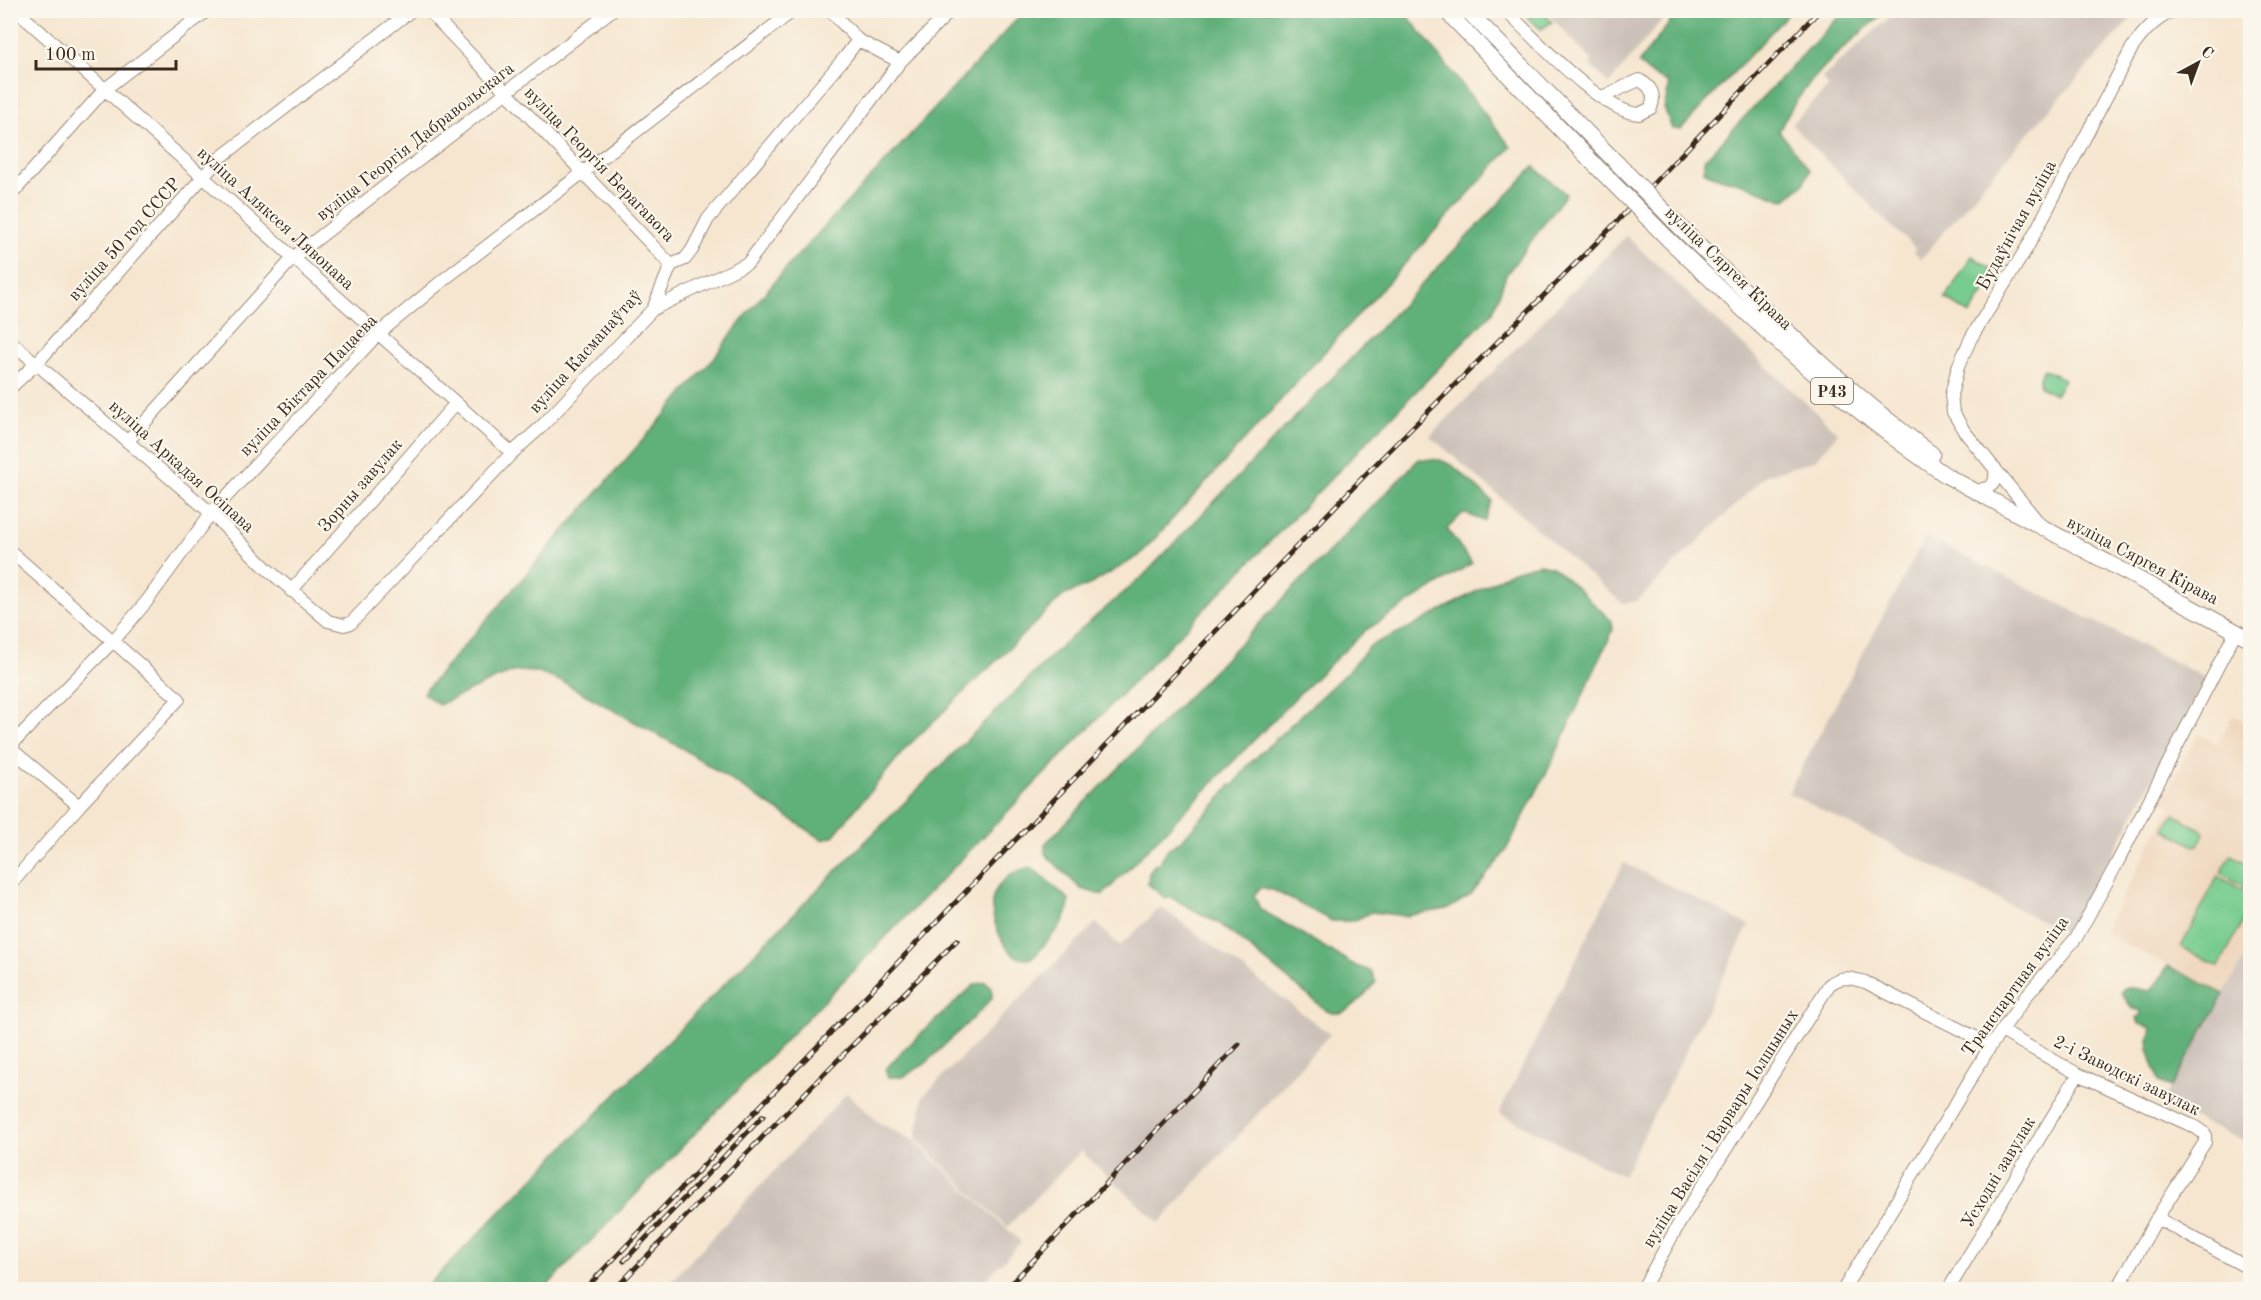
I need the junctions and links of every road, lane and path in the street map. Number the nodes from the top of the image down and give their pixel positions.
1 (208, 10) edge
2 (412, 10) edge
3 (428, 10) edge
4 (612, 10) edge
5 (794, 10) edge
6 (830, 10) edge
7 (951, 10) edge
8 (1445, 10) edge
9 (1467, 10) edge
10 (1505, 10) edge
11 (2175, 10) edge
12 (17, 14) edge
13 (858, 40) junction
14 (900, 62) junction
15 (105, 89) junction
16 (507, 92) junction
17 (1602, 97) dead end
18 (583, 174) junction
19 (204, 178) junction
20 (10, 196) edge
21 (294, 257) junction
22 (671, 265) junction
23 (653, 309) junction
24 (378, 334) junction
25 (10, 341) edge
26 (37, 363) junction
27 (10, 388) edge
28 (456, 403) junction
29 (128, 441) junction
30 (513, 453) junction
31 (1995, 468) junction
32 (1983, 489) junction
33 (2020, 508) junction
34 (211, 513) junction
35 (10, 551) edge
36 (291, 591) junction
37 (328, 621) joint
38 (2236, 631) junction
39 (2250, 639) edge
40 (114, 640) junction
41 (10, 747) edge
42 (79, 806) junction
43 (10, 885) edge
44 (2001, 1031) junction
45 (1991, 1045) junction
46 (2078, 1074) junction
47 (2157, 1218) junction
48 (2250, 1269) edge
49 (1642, 1290) edge
50 (1843, 1290) edge
51 (1948, 1290) edge
52 (2117, 1290) edge

1 - 15 street
2 - 19 street, вуліца 50 год СССР
3 - 16 street, вуліца Георгія Берагавога
4 - 16 street, вуліца Георгія Дабравольскага
5 - 18 street, вуліца Віктара Пацаева
6 - 13 street
7 - 14 street
8 - 33 main road, вуліца Сяргея Кірава / Р43, bridge
9 - 32 main road, вуліца Сяргея Кірава / Р43, bridge
10 - 17 street
11 - 31 street, Будаўнічая вуліца
12 - 15 street, вуліца Аляксея Лявонава
13 - 14 street
13 - 22 street, вуліца Касманаўтаў
14 - 23 street
15 - 19 street, вуліца Аляксея Лявонава
15 - 20 street
16 - 18 street, вуліца Георгія Берагавога
16 - 21 street, вуліца Георгія Дабравольскага
18 - 22 street, вуліца Георгія Берагавога
18 - 24 street, вуліца Віктара Пацаева
19 - 21 street, вуліца Аляксея Лявонава
19 - 26 street, вуліца 50 год СССР
21 - 24 street, вуліца Аляксея Лявонава
21 - 29 street, вуліца Георгія Дабравольскага
22 - 23 street, вуліца Касманаўтаў
23 - 30 street, вуліца Касманаўтаў
24 - 28 street, вуліца Аляксея Лявонава
24 - 34 street, вуліца Віктара Пацаева
25 - 26 street, вуліца Аркадзя Осіпава
26 - 27 street, вуліца 50 год СССР
26 - 29 street, вуліца Аркадзя Осіпава
28 - 30 street, вуліца Аляксея Лявонава
28 - 36 street, Зорны завулак
29 - 34 street, вуліца Аркадзя Осіпава
30 - 37 street, вуліца Касманаўтаў
31 - 32 street
31 - 33 street, Будаўнічая вуліца
32 - 33 main road, вуліца Сяргея Кірава / Р43
33 - 38 main road, вуліца Сяргея Кірава / Р43
34 - 36 street, вуліца Аркадзя Осіпава
34 - 40 street, вуліца Віктара Пацаева
35 - 40 street
36 - 37 street, вуліца Аркадзя Осіпава
38 - 39 main road, вуліца Сяргея Кірава / Р43
38 - 44 street, Транспартная вуліца
40 - 41 street, вуліца Віктара Пацаева
40 - 42 street
41 - 42 street
42 - 43 street
44 - 45 street, Транспартная вуліца
44 - 46 street, 2-і Заводскі завулак
45 - 49 street, вуліца Васіля і Варвары Іолшыных
45 - 50 street, Транспартная вуліца
46 - 47 street, 2-і Заводскі завулак
46 - 51 street, Усходні завулак
47 - 48 street
47 - 52 street, 2-і Заводскі завулак

